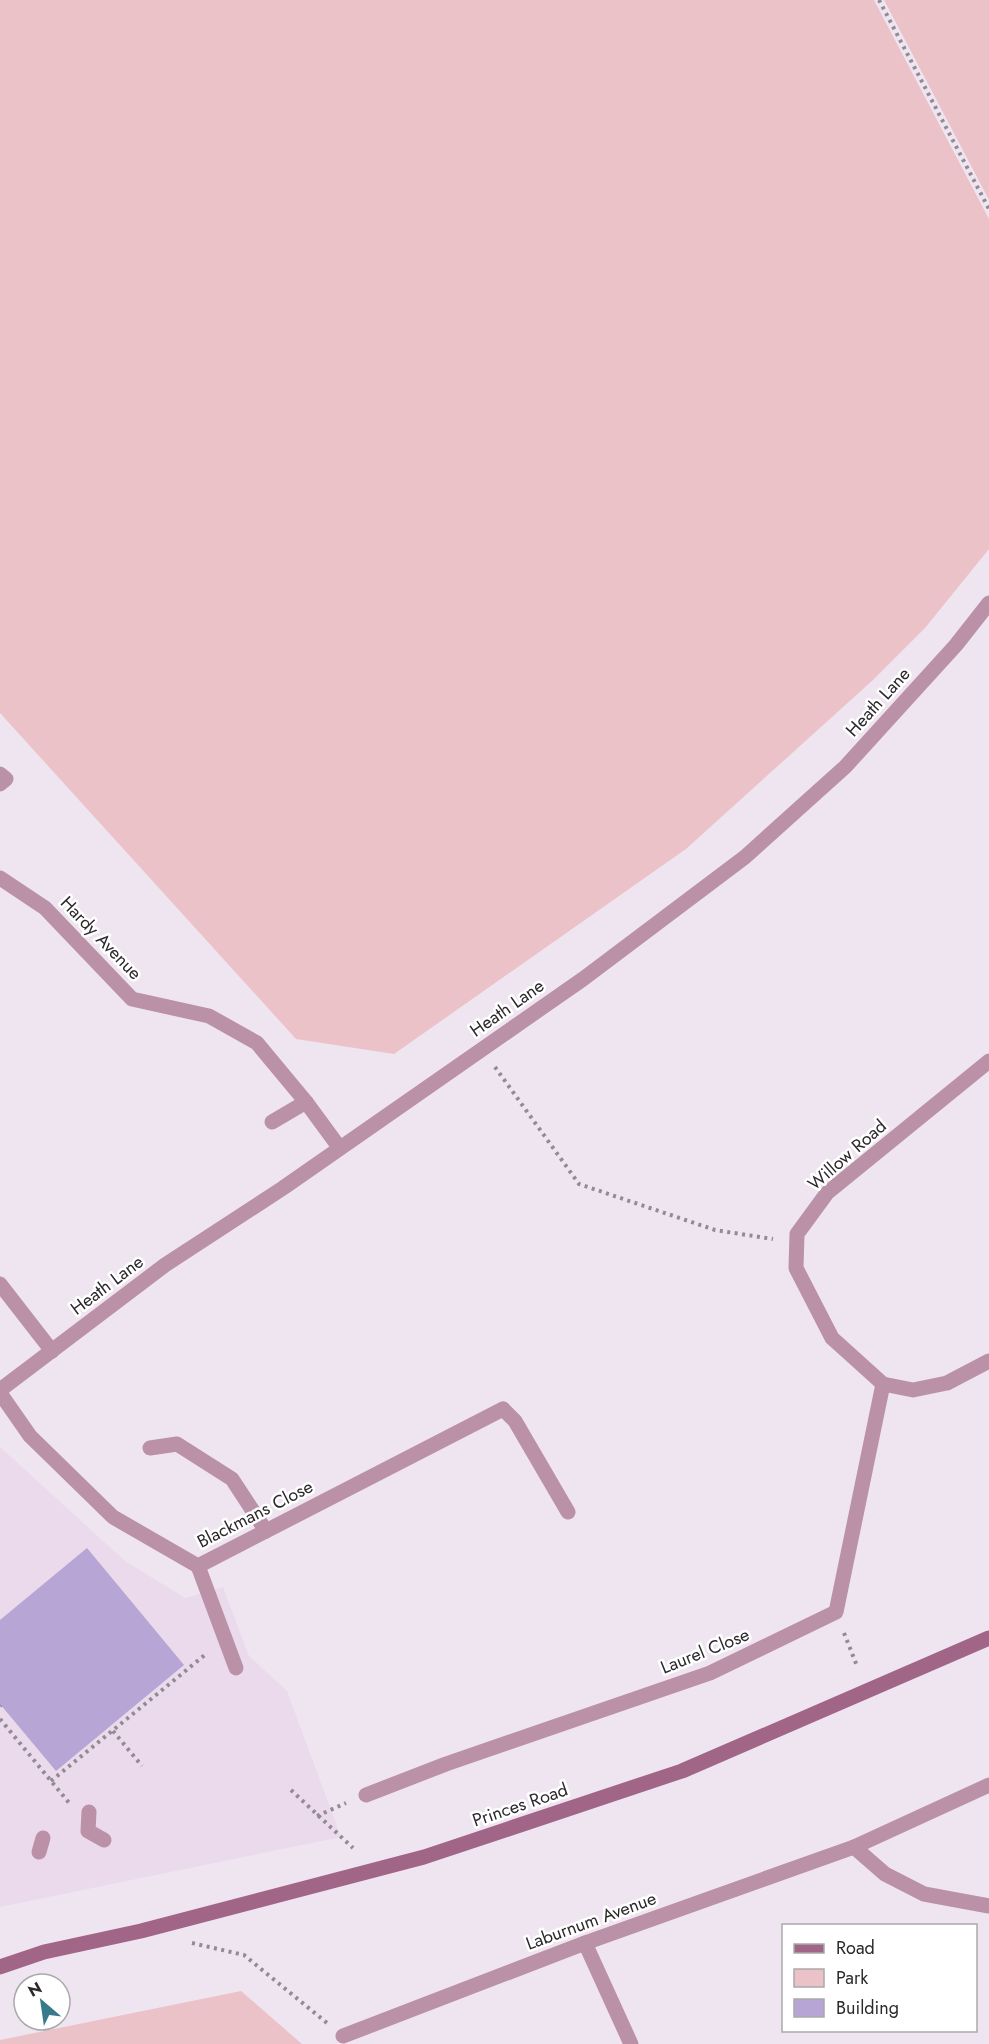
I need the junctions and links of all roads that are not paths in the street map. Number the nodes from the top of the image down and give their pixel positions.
1 (989, 603) edge
2 (0, 774) edge
3 (0, 784) edge
4 (0, 878) edge
5 (989, 1061) edge
6 (306, 1102) junction
7 (272, 1122) dead end
8 (339, 1147) junction
9 (0, 1284) edge
10 (52, 1351) junction
11 (989, 1361) edge
12 (884, 1384) junction
13 (0, 1392) edge
14 (150, 1448) dead end
15 (568, 1512) dead end
16 (266, 1531) junction
17 (198, 1566) junction
18 (989, 1638) edge
19 (236, 1668) dead end
20 (989, 1785) edge
21 (366, 1795) road end
22 (82, 1812) road end
23 (104, 1840) dead end
24 (854, 1847) junction
25 (989, 1905) edge
26 (585, 1943) junction
27 (44, 1952) junction
28 (0, 1955) edge
29 (0, 1967) edge
30 (343, 2036) road end
31 (631, 2044) edge

1 - 8 street, Heath Lane
2 - 3 street
4 - 6 street, Hardy Avenue
5 - 12 street, Willow Road
6 - 7 street
6 - 8 street, Hardy Avenue
8 - 10 street, Heath Lane
9 - 10 street
10 - 13 street, Heath Lane
11 - 12 street
12 - 21 street, Laurel Close
13 - 17 street, Blackmans Close
14 - 16 street
15 - 16 street, Blackmans Close
16 - 17 street, Blackmans Close
17 - 19 street
18 - 27 main road, Princes Road
20 - 24 street, Laburnum Avenue
22 - 23 street
24 - 25 street
24 - 26 street, Laburnum Avenue
26 - 30 street, Laburnum Avenue
26 - 31 street
27 - 28 main road, Princes Road
27 - 29 main road, Princes Road

